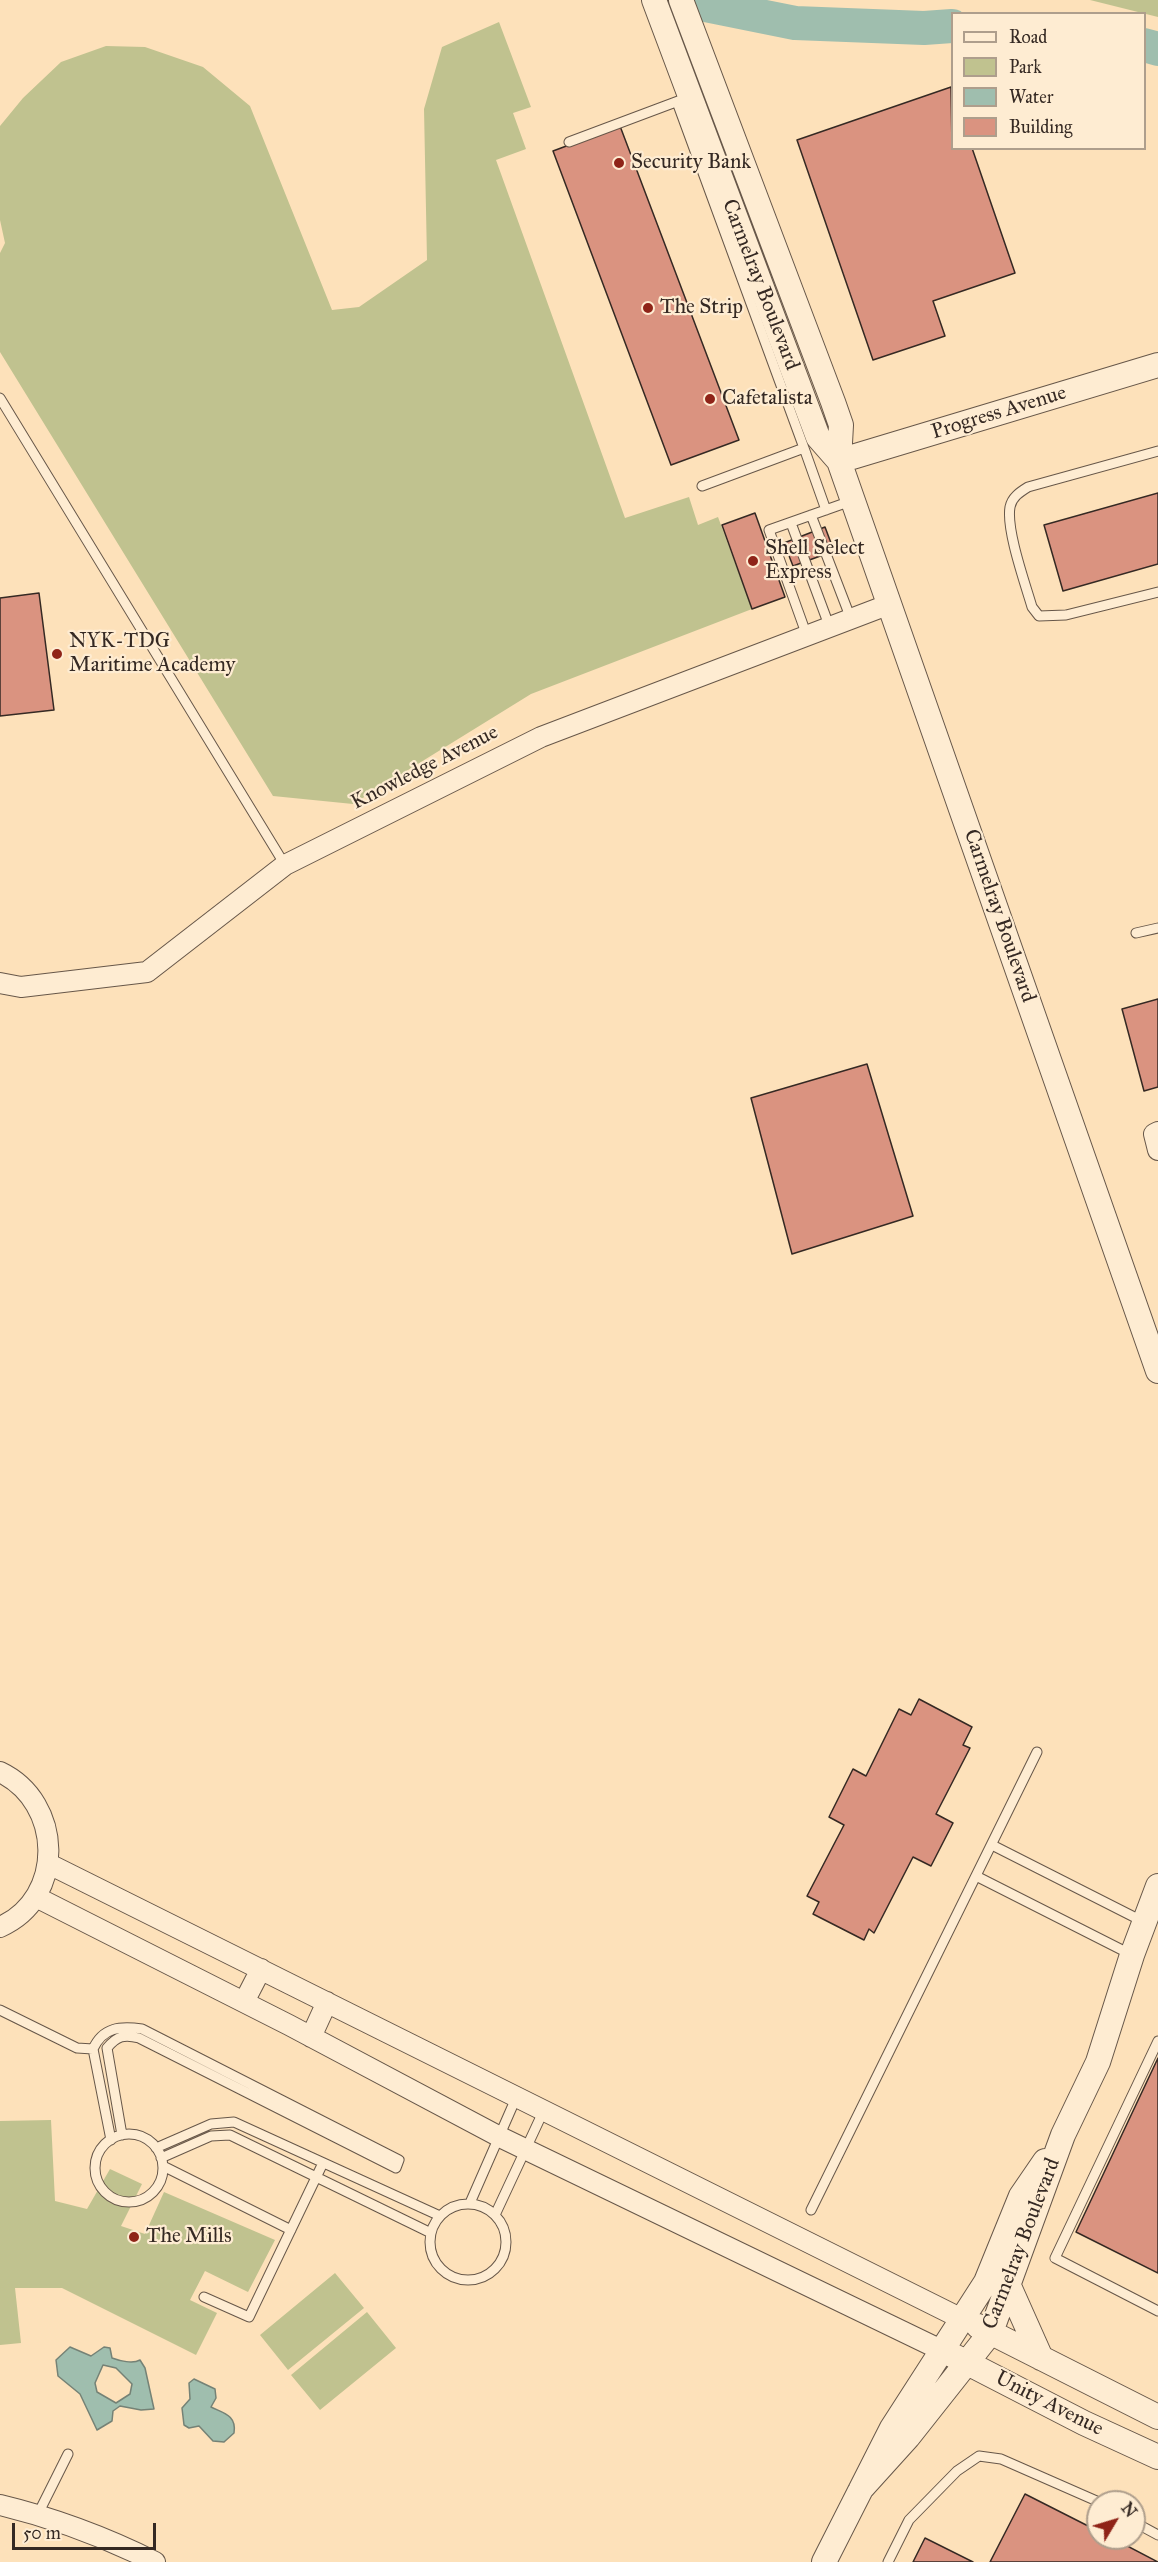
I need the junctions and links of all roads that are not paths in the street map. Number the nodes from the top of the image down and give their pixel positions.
1 (654, 0) edge
2 (681, 0) edge
3 (714, 87) junction
4 (683, 99) junction
5 (569, 142) dead end
6 (765, 325) junction
7 (1158, 365) edge
8 (0, 398) edge
9 (804, 448) junction
10 (1158, 451) edge
11 (839, 461) junction
12 (702, 486) dead end
13 (853, 500) junction
14 (826, 510) junction
15 (811, 515) junction
16 (791, 523) junction
17 (1158, 592) edge
18 (890, 604) junction
19 (851, 620) junction
20 (830, 628) junction
21 (807, 636) junction
22 (285, 865) junction
23 (1158, 928) edge
24 (1136, 933) dead end
25 (0, 983) edge
26 (1158, 1132) edge
27 (1158, 1150) edge
28 (1158, 1371) edge
29 (1037, 1752) dead end
30 (0, 1772) edge
31 (992, 1845) junction
32 (49, 1864) junction
33 (976, 1876) junction
34 (1158, 1886) edge
35 (36, 1897) junction
36 (1146, 1923) junction
37 (0, 1927) edge
38 (1132, 1955) junction
39 (261, 1969) junction
40 (244, 2002) junction
41 (327, 2002) junction
42 (0, 2010) edge
43 (311, 2037) junction
44 (1158, 2041) edge
45 (93, 2049) junction
46 (516, 2098) junction
47 (543, 2112) junction
48 (122, 2135) junction
49 (1063, 2135) junction
50 (500, 2137) junction
51 (111, 2140) junction
52 (156, 2148) junction
53 (526, 2148) junction
54 (162, 2162) junction
55 (322, 2165) junction
56 (315, 2179) junction
57 (470, 2203) junction
58 (811, 2210) dead end
59 (495, 2215) junction
60 (440, 2216) junction
61 (291, 2230) junction
62 (431, 2233) junction
63 (1008, 2284) junction
64 (204, 2297) dead end
65 (1158, 2311) edge
66 (960, 2318) junction
67 (991, 2332) junction
68 (941, 2350) junction
69 (1041, 2358) junction
70 (967, 2363) junction
71 (1158, 2417) edge
72 (68, 2454) dead end
73 (1158, 2457) edge
74 (861, 2489) junction
75 (1086, 2496) edge
76 (0, 2505) edge
77 (38, 2514) junction
78 (155, 2562) edge
79 (824, 2562) edge
80 (888, 2562) edge

1 - 4 street, Carmelray Boulevard
2 - 3 street, Carmelray Boulevard
3 - 4 street
3 - 11 street, Carmelray Boulevard
4 - 5 lane
4 - 6 street, Carmelray Boulevard
6 - 9 lane
6 - 11 street, Carmelray Boulevard
7 - 11 street, Progress Avenue
8 - 22 lane
9 - 12 lane
9 - 14 lane
10 - 17 lane
11 - 13 street, Carmelray Boulevard
13 - 14 lane
13 - 18 street, Carmelray Boulevard
14 - 15 lane
15 - 16 lane
15 - 19 lane
16 - 20 lane
16 - 21 lane
18 - 19 street, Knowledge Avenue
18 - 28 street, Carmelray Boulevard
19 - 20 street, Knowledge Avenue
20 - 21 street, Knowledge Avenue
21 - 22 street, Knowledge Avenue
22 - 25 street, Knowledge Avenue
23 - 24 lane
26 - 27 street
29 - 31 lane
30 - 32 street
31 - 33 lane
31 - 36 lane
32 - 35 street
32 - 39 street
33 - 38 lane
33 - 58 lane
34 - 36 street, Carmelray Boulevard
35 - 37 street
35 - 40 street
36 - 38 street, Carmelray Boulevard
38 - 49 street, Carmelray Boulevard
39 - 40 street
39 - 41 street
40 - 43 street
41 - 43 street
41 - 46 street
42 - 45 lane
43 - 50 street
44 - 65 lane
45 - 48 lane
45 - 51 lane
46 - 47 street
46 - 50 lane
47 - 53 lane
47 - 66 street
48 - 51 lane
48 - 52 lane
49 - 63 street, Carmelray Boulevard
49 - 66 street, Carmelray Boulevard
50 - 53 street
50 - 57 lane
51 - 54 lane
52 - 54 lane
52 - 55 lane
53 - 59 lane
53 - 68 street
54 - 56 lane
54 - 61 lane
55 - 56 lane
55 - 60 lane
56 - 61 lane
56 - 62 lane
57 - 59 lane
57 - 60 lane
59 - 62 lane
60 - 62 lane
61 - 64 lane
63 - 67 street, Carmelray Boulevard
63 - 69 street
66 - 67 street, Unity Avenue
66 - 68 street, Carmelray Boulevard
67 - 69 street, Unity Avenue
67 - 70 street, Carmelray Boulevard
68 - 70 street, Unity Avenue
68 - 74 street, Carmelray Boulevard
69 - 71 street, Unity Avenue
70 - 73 street, Unity Avenue
70 - 74 street, Carmelray Boulevard
72 - 77 lane
74 - 79 street, Carmelray Boulevard
75 - 80 lane
76 - 77 street
77 - 78 street

